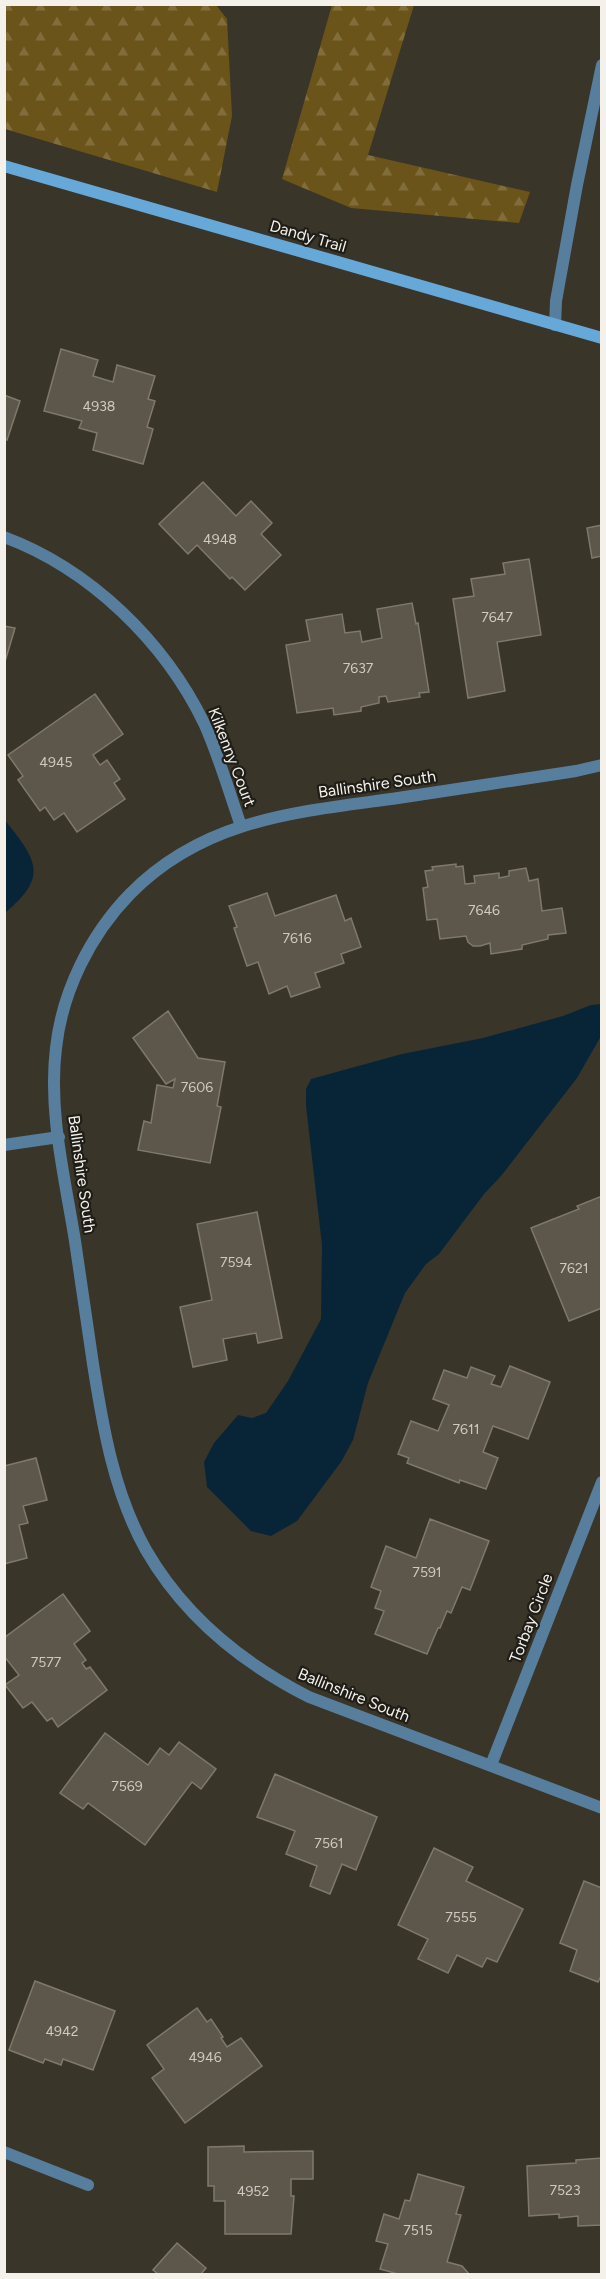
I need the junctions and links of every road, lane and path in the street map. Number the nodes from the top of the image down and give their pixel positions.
1 (602, 64) edge
2 (4, 166) edge
3 (555, 325) junction
4 (602, 338) edge
5 (4, 537) edge
6 (602, 765) edge
7 (241, 826) junction
8 (59, 1137) junction
9 (4, 1145) edge
10 (602, 1482) edge
11 (491, 1765) junction
12 (602, 1809) edge
13 (4, 2152) edge
14 (88, 2185) dead end

1 - 3 street
2 - 3 street, Dandy Trail
3 - 4 street, Dandy Trail
5 - 7 street, Kilkenny Court
6 - 7 street, Ballinshire South
7 - 8 street, Ballinshire South
8 - 9 street
8 - 11 street, Ballinshire South
10 - 11 street, Torbay Circle
11 - 12 street, Ballinshire South
13 - 14 street

